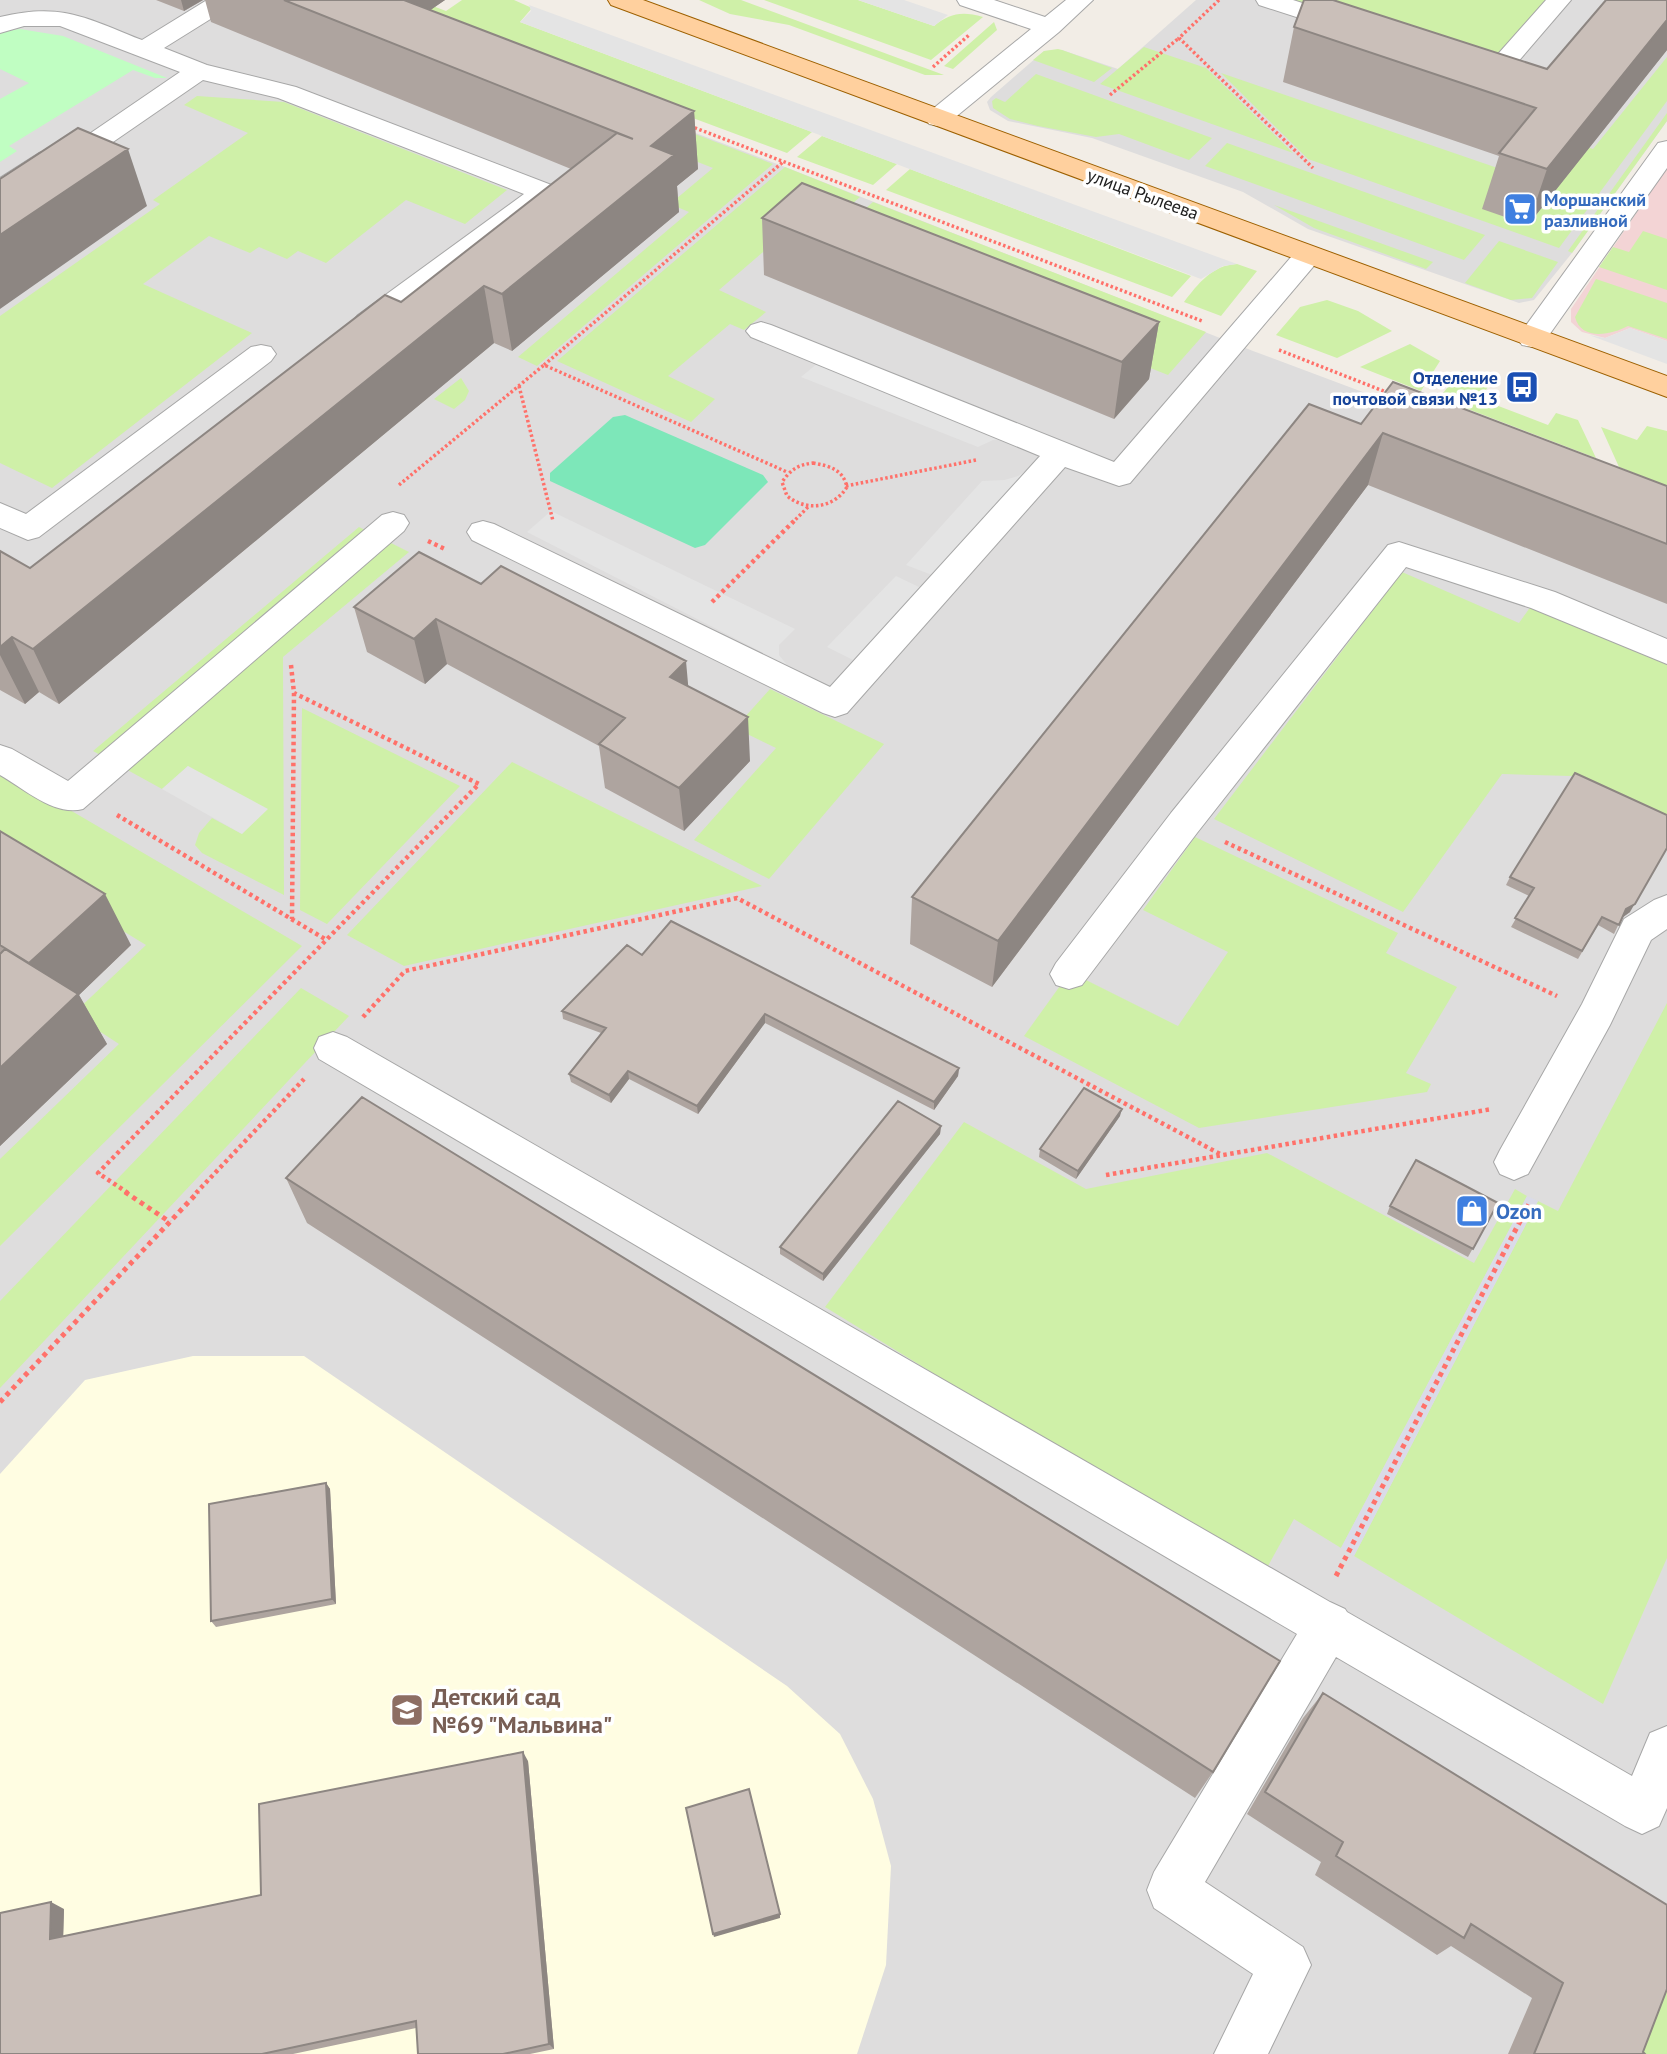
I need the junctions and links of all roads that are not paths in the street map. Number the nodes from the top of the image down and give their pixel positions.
1 (225, 0) edge
2 (620, 0) edge
3 (969, 0) edge
4 (1081, 0) edge
5 (1268, 0) edge
6 (1559, 0) edge
7 (0, 26) edge
8 (1050, 27) junction
9 (1369, 32) edge
10 (145, 49) junction
11 (1445, 57) edge
12 (200, 71) junction
13 (938, 118) junction
14 (1667, 149) edge
15 (0, 190) edge
16 (1308, 255) junction
17 (368, 321) edge
18 (761, 331) dead end
19 (1532, 338) junction
20 (261, 354) dead end
21 (1667, 387) edge
22 (1052, 450) junction
23 (0, 514) edge
24 (393, 523) road end
25 (483, 532) dead end
26 (1667, 652) edge
27 (0, 758) edge
28 (1667, 910) edge
29 (1069, 975) dead end
30 (333, 1048) road end
31 (1514, 1162) road end
32 (1322, 1621) junction
33 (1667, 1750) edge
34 (1240, 2054) edge

1 - 10 lane
2 - 13 main road, улица Рылеева
3 - 8 lane
4 - 8 lane
5 - 9 lane
6 - 11 lane
7 - 10 lane
8 - 13 lane
10 - 12 lane
12 - 15 lane
12 - 17 lane
13 - 16 main road, улица Рылеева
14 - 19 lane
16 - 19 main road, улица Рылеева
16 - 22 lane
18 - 22 lane
19 - 21 main road, улица Рылеева
20 - 23 lane
22 - 25 lane
24 - 27 lane
26 - 29 lane
28 - 31 lane
30 - 32 lane
32 - 33 lane
32 - 34 lane

